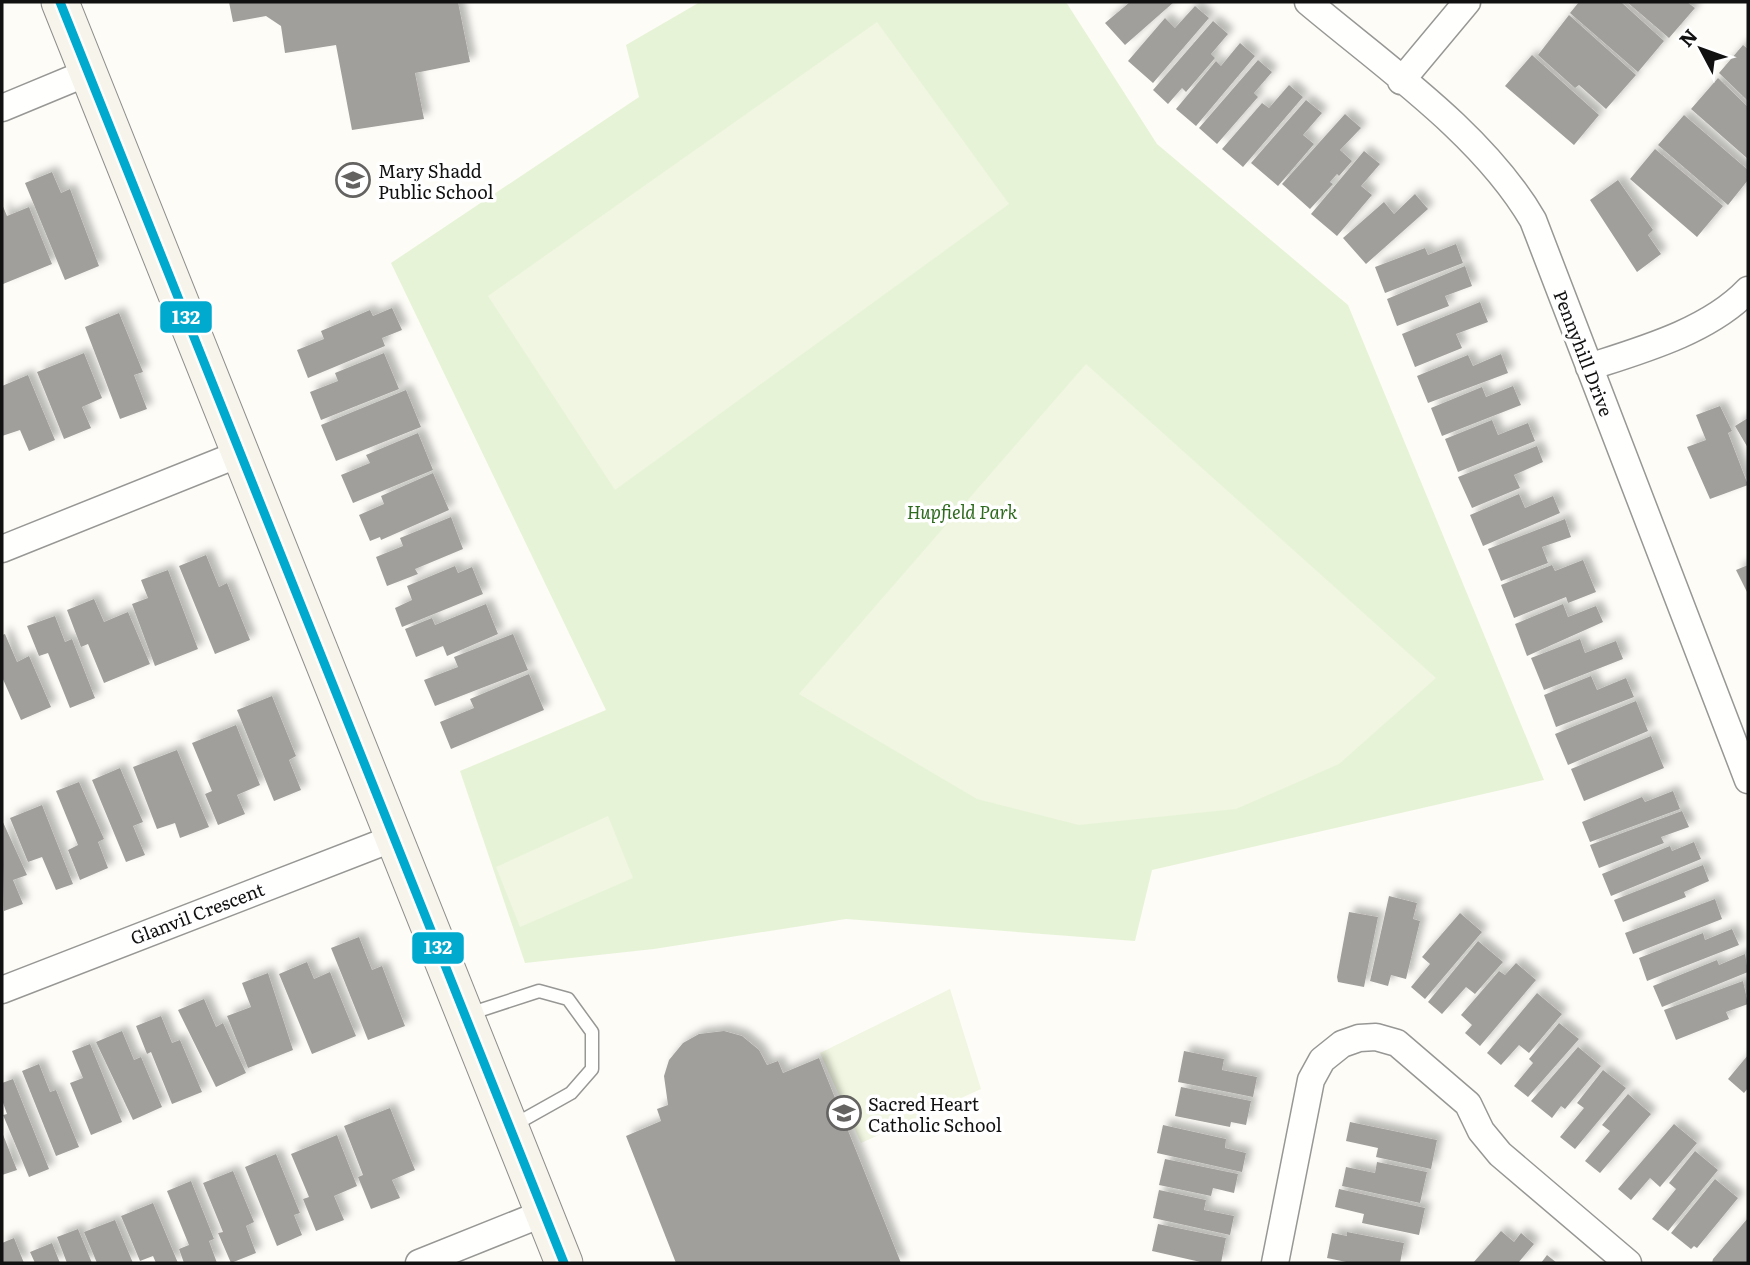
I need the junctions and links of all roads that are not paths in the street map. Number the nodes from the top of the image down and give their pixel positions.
1 (60, 2) edge
2 (1308, 2) edge
3 (1467, 2) edge
4 (89, 72) junction
5 (1401, 81) junction
6 (2, 108) edge
7 (1748, 290) edge
8 (1589, 367) junction
9 (239, 454) junction
10 (2, 549) edge
11 (1742, 744) edge
12 (1748, 780) edge
13 (394, 838) junction
14 (2, 990) edge
15 (465, 1016) junction
16 (510, 1128) junction
17 (544, 1213) junction
18 (419, 1263) edge
19 (564, 1263) edge
20 (1275, 1263) edge
21 (1628, 1263) edge

1 - 4 street
2 - 5 street, Pennyhill Drive
3 - 5 street
4 - 6 street
4 - 9 street
5 - 8 street, Pennyhill Drive
7 - 8 street
8 - 11 street, Pennyhill Drive
9 - 10 street
9 - 13 street
11 - 12 street, Pennyhill Drive
13 - 14 street, Glanvil Crescent
13 - 15 street
15 - 16 street
15 - 16 lane
16 - 17 street
17 - 18 street
17 - 19 street
20 - 21 street

